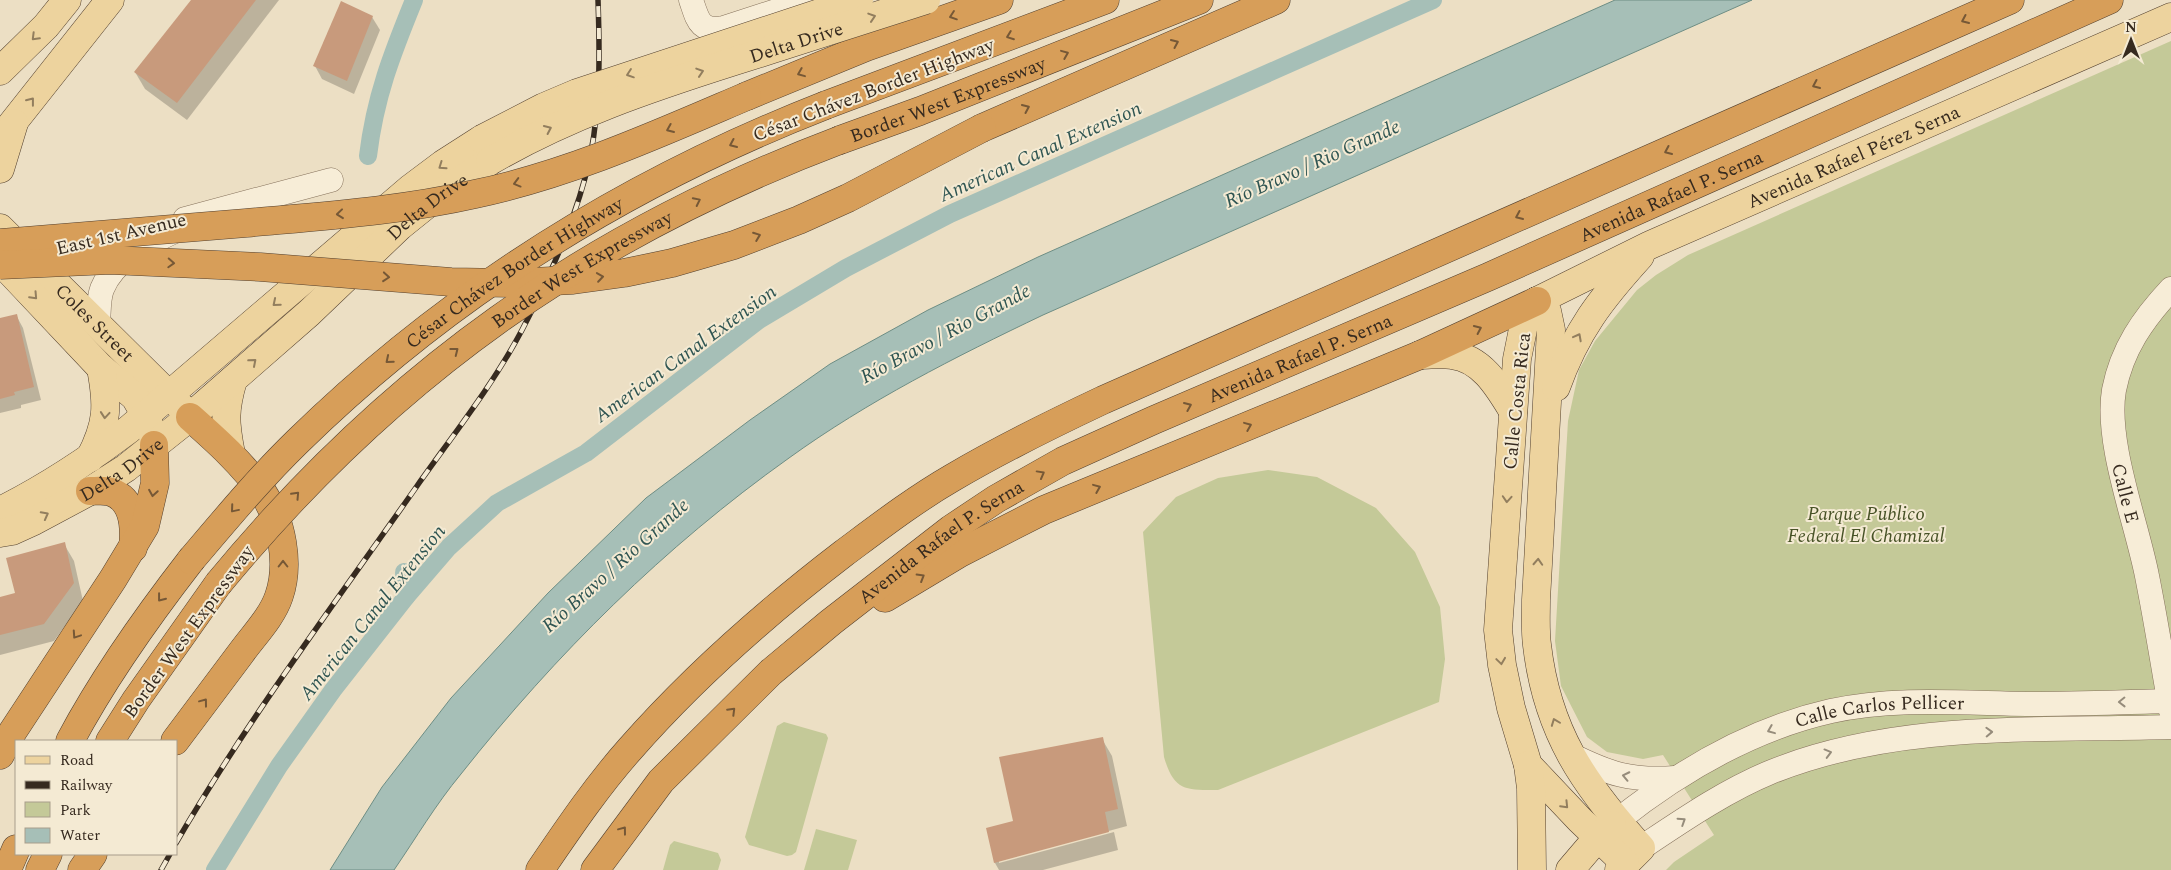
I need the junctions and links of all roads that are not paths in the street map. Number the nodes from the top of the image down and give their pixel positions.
1 (67, 0) edge
2 (110, 0) edge
3 (691, 0) edge
4 (810, 0) edge
5 (859, 0) edge
6 (926, 0) edge
7 (999, 0) edge
8 (1105, 0) edge
9 (1199, 0) edge
10 (1276, 0) edge
11 (2010, 0) edge
12 (2109, 0) edge
13 (2171, 17) edge
14 (0, 71) edge
15 (7, 131) edge
16 (486, 150) junction
17 (0, 168) edge
18 (331, 180) dead end
19 (218, 211) junction
20 (1, 229) edge
21 (1650, 245) junction
22 (8, 267) edge
23 (2171, 289) edge
24 (1537, 302) junction
25 (98, 324) junction
26 (1420, 355) junction
27 (101, 368) junction
28 (232, 380) junction
29 (171, 394) junction
30 (1513, 411) junction
31 (1546, 414) junction
32 (146, 416) junction
33 (190, 417) junction
34 (154, 445) junction
35 (231, 454) junction
36 (90, 459) junction
37 (90, 491) junction
38 (0, 512) edge
39 (0, 533) edge
40 (133, 548) junction
41 (831, 622) junction
42 (2170, 705) edge
43 (2171, 727) edge
44 (71, 740) edge
45 (111, 740) edge
46 (176, 740) edge
47 (1569, 754) junction
48 (0, 755) edge
49 (1528, 764) junction
50 (1675, 778) junction
51 (1608, 829) junction
52 (15, 852) edge
53 (48, 855) edge
54 (91, 855) edge
55 (1628, 860) edge
56 (7, 870) edge
57 (40, 870) edge
58 (82, 870) edge
59 (540, 870) edge
60 (595, 870) edge
61 (1532, 870) edge
62 (1570, 870) edge

1 -> 14 main road
15 -> 2 main road
3 - 4 street
5 -> 16 main road, Delta Drive, bridge
16 -> 6 main road, Delta Drive, bridge
7 -> 20 highway, bridge
8 -> 44 highway, César Chávez Border Highway, bridge
45 -> 9 highway, Border West Expressway, bridge
22 -> 10 highway, bridge
11 -> 59 highway
41 -> 12 highway, Avenida Rafael P. Serna
13 - 21 main road, Avenida Rafael Pérez Serna
15 - 17 main road
28 -> 16 main road, Delta Drive
16 -> 29 main road, Delta Drive
18 - 19 street, East 1st Avenue
19 - 22 street, East 1st Avenue
19 - 25 street, East 1st Avenue
20 - 22 main road, Coles Street
21 - 24 main road, Avenida Rafael Pérez Serna
31 -> 21 main road
22 - 25 main road, Coles Street
22 -> 27 main road, Coles Street
23 - 42 street, Calle E
26 -> 24 highway
24 - 30 main road, Calle Costa Rica
24 - 31 main road, Calle Costa Rica
25 - 29 main road, Coles Street
26 - 30 main road
41 -> 26 highway
27 - 32 main road, Coles Street
27 -> 36 main road
28 - 33 main road, Delta Drive
28 - 35 main road
29 - 32 main road, Delta Drive
29 - 33 main road, Coles Street
30 -> 49 main road, Calle Costa Rica
47 -> 31 main road, Calle Costa Rica
32 - 34 main road, Coles Street
32 - 36 main road, Delta Drive
33 - 34 main road, Delta Drive
33 - 35 highway
34 - 37 main road, Delta Drive
34 -> 40 highway
46 -> 35 highway
36 - 38 main road, Delta Drive
39 -> 37 main road, Delta Drive
37 - 40 highway
40 -> 48 highway
60 -> 41 highway, Avenida Rafael P. Serna
42 -> 50 street, Calle Carlos Pellicer
55 -> 43 street, Calle Carlos Pellicer
50 -> 47 street
47 - 51 main road, Calle Costa Rica
49 -> 51 main road, Calle Costa Rica
49 - 61 main road
50 - 51 street, Calle Carlos Pellicer
51 - 55 main road, Calle Costa Rica
51 - 62 main road
52 - 56 highway
53 - 57 highway
54 - 58 highway

